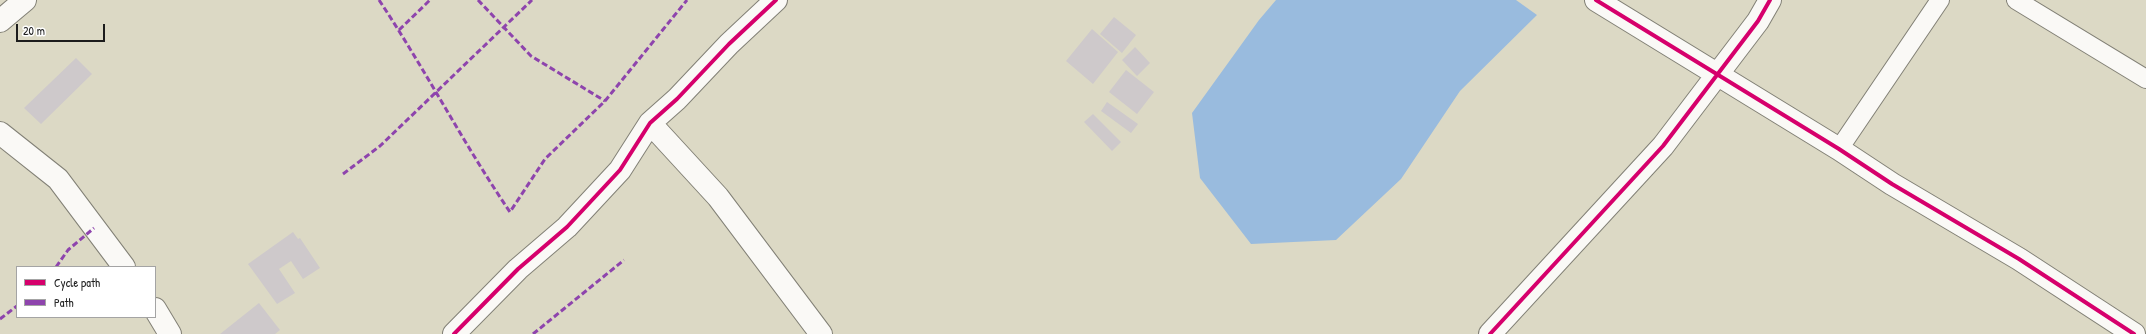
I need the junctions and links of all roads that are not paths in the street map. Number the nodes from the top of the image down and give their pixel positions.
1 (25, 0) edge
2 (776, 0) edge
3 (1596, 0) edge
4 (1770, 0) edge
5 (1940, 0) edge
6 (2016, 0) edge
7 (0, 21) edge
8 (1716, 74) junction
9 (2146, 79) edge
10 (650, 123) junction
11 (0, 133) edge
12 (1839, 149) junction
13 (123, 266) edge
14 (156, 311) edge
15 (170, 334) edge
16 (454, 334) edge
17 (821, 334) edge
18 (1490, 334) edge
19 (2134, 334) edge

1 - 7 street
2 - 10 street
3 - 8 street
4 - 8 street
5 - 12 lane
6 - 9 lane
8 - 12 street
8 - 18 street
10 - 16 street
10 - 17 street
11 - 13 street
12 - 19 street
14 - 15 street

